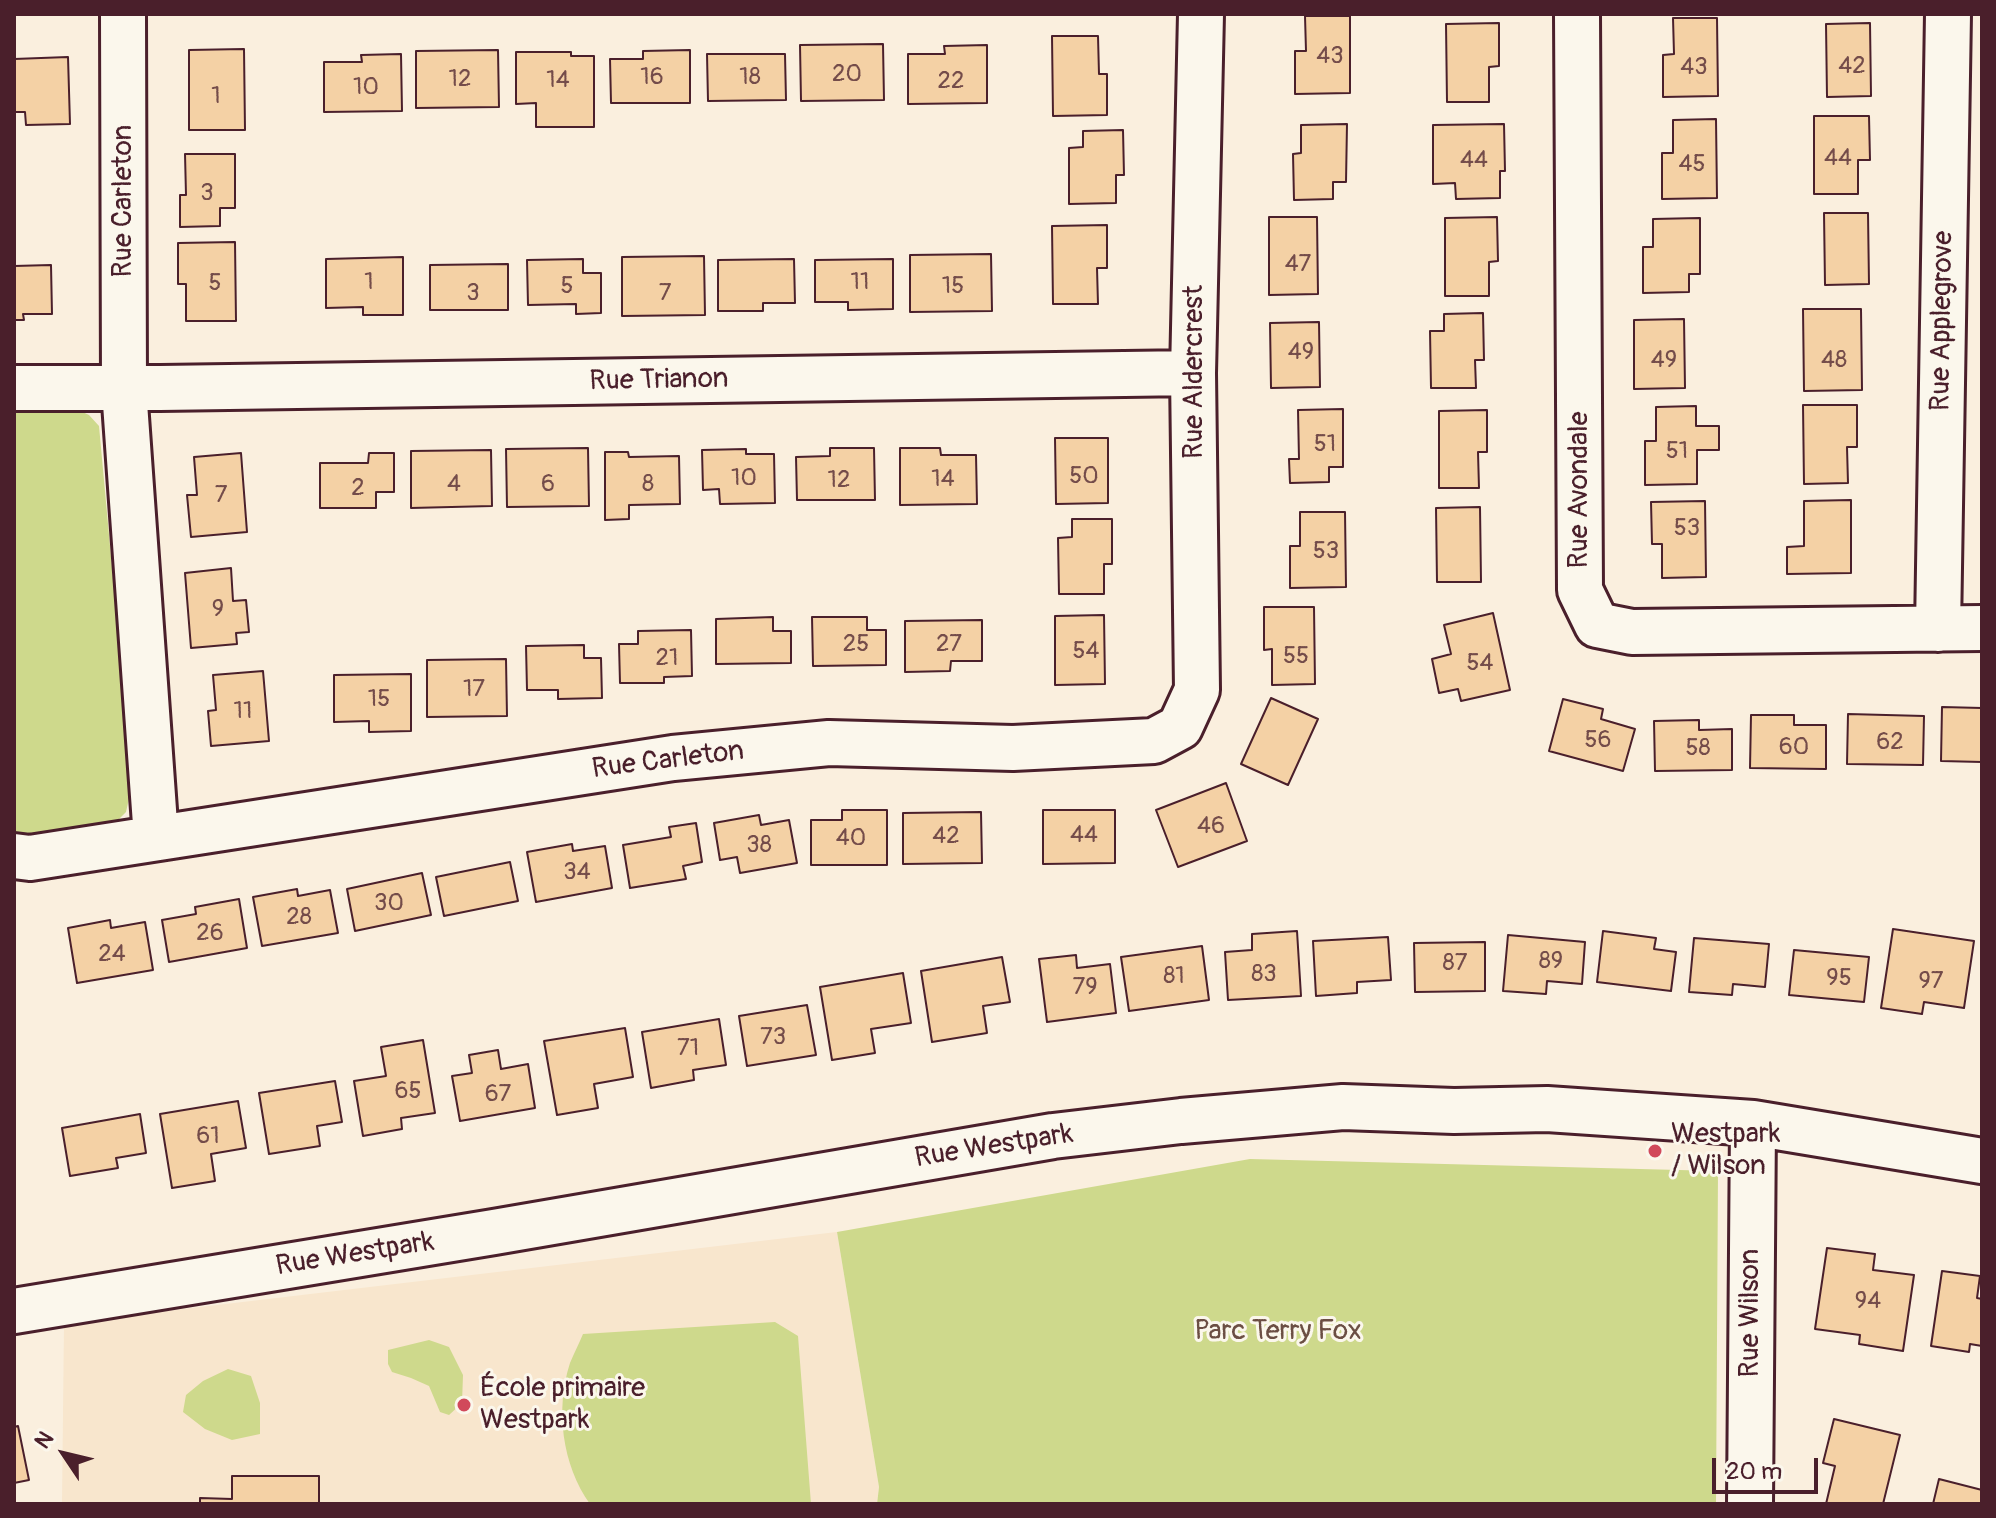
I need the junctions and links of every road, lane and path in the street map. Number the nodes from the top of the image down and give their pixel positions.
1 (123, 14) edge
2 (1201, 14) edge
3 (1577, 14) edge
4 (1948, 14) edge
5 (1193, 373) junction
6 (14, 388) edge
7 (124, 389) junction
8 (1982, 628) edge
9 (1938, 629) junction
10 (1180, 727) joint
11 (156, 838) junction
12 (14, 856) edge
13 (1753, 1123) junction
14 (1982, 1161) edge
15 (14, 1311) edge
16 (1750, 1504) edge

1 - 7 street, Rue Carleton
2 - 5 street, Rue Aldercrest
3 - 9 street, Rue Avondale
4 - 9 street, Rue Applegrove
5 - 7 street, Rue Trianon
5 - 10 street, Rue Aldercrest
6 - 7 street
7 - 11 street, Rue Carleton
8 - 9 street, Rue Avondale
10 - 11 street, Rue Carleton
11 - 12 street, Rue Carleton
13 - 14 street, Rue Westpark
13 - 15 street, Rue Westpark
13 - 16 street, Rue Wilson

